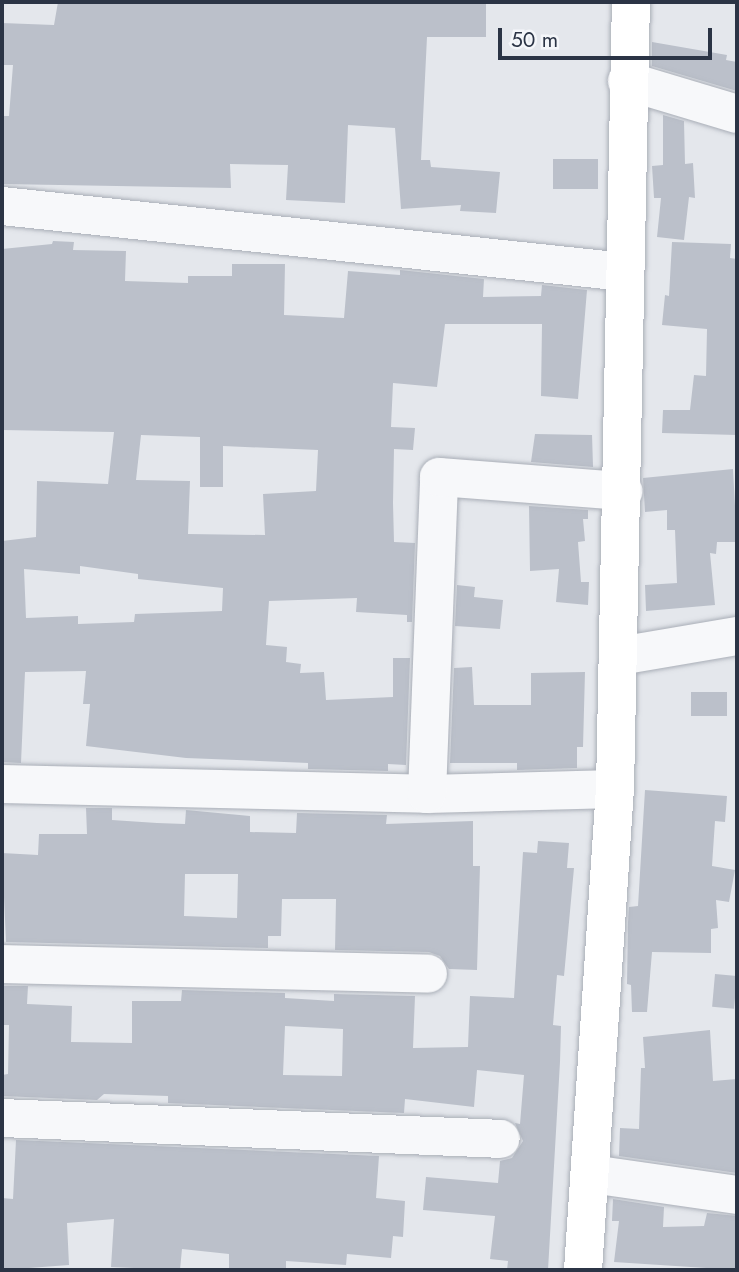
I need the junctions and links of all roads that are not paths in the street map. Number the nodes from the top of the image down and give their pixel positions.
1 (631, 2) edge
2 (628, 81) junction
3 (737, 114) edge
4 (2, 206) edge
5 (625, 272) junction
6 (623, 491) junction
7 (737, 636) edge
8 (619, 656) junction
9 (2, 783) edge
10 (615, 789) junction
11 (428, 794) junction
12 (2, 964) edge
13 (428, 974) dead end
14 (2, 1118) edge
15 (501, 1139) dead end
16 (591, 1174) junction
17 (737, 1195) edge
18 (583, 1270) edge

1 - 2 main road
2 - 3 street
2 - 5 main road
4 - 5 street
5 - 6 main road
6 - 8 main road
6 - 11 street
7 - 8 street
8 - 10 main road
9 - 11 street
10 - 11 street
10 - 16 main road
12 - 13 street
14 - 15 street
16 - 17 street
16 - 18 main road

